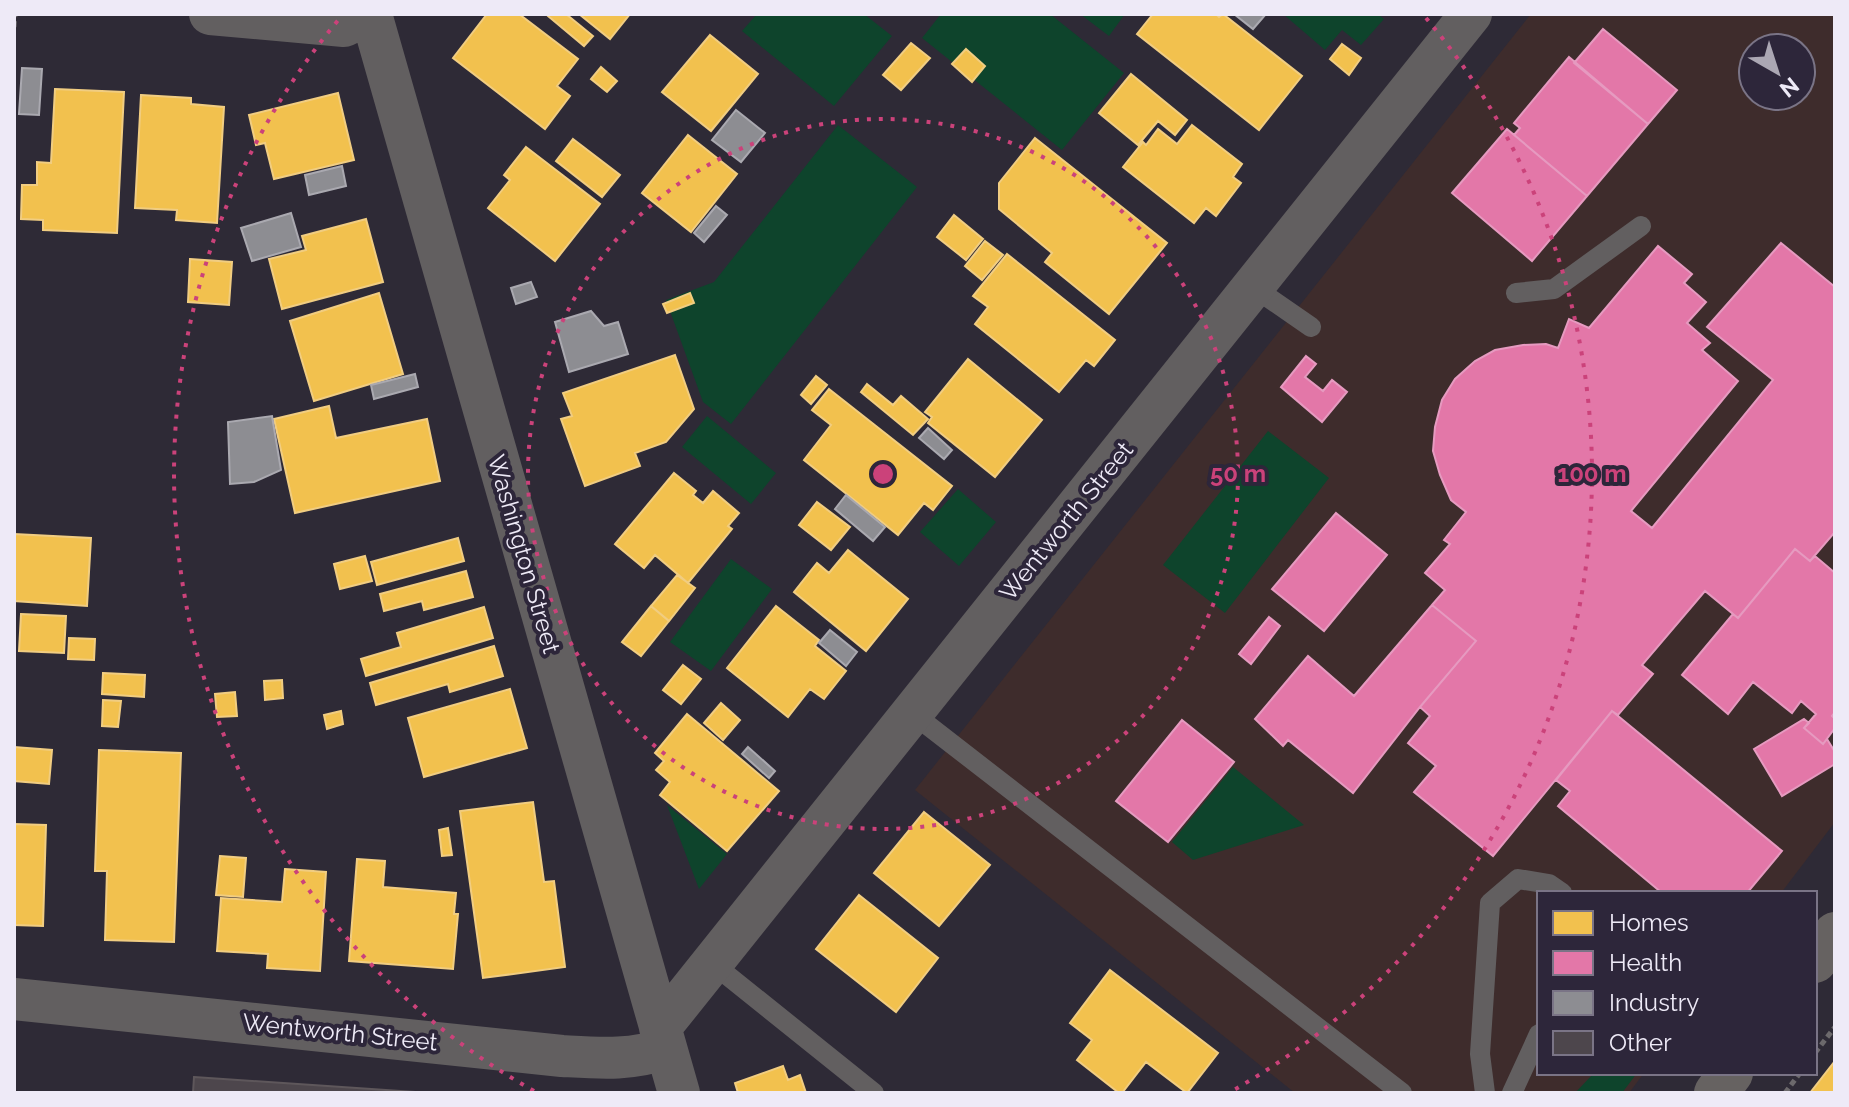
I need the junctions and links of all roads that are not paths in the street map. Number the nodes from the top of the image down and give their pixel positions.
1 (210, 14) edge
2 (370, 14) edge
3 (1471, 14) edge
4 (1641, 226) dead end
5 (1253, 287) junction
6 (1516, 293) dead end
7 (1311, 327) dead end
8 (912, 713) junction
9 (1559, 891) edge
10 (1835, 934) edge
11 (1817, 958) edge
12 (712, 963) junction
13 (14, 999) edge
14 (663, 1038) junction
15 (1537, 1038) edge
16 (1730, 1075) edge
17 (679, 1093) edge
18 (874, 1093) edge
19 (1402, 1093) edge
20 (1485, 1093) edge
21 (1512, 1093) edge
22 (1716, 1093) edge

1 - 2 street
2 - 14 street, Washington Street
3 - 5 street, Wentworth Street
4 - 6 lane
5 - 7 lane
5 - 8 street, Wentworth Street
8 - 12 street, Wentworth Street
8 - 19 lane
9 - 20 lane
10 - 11 street
12 - 14 street, Wentworth Street
12 - 18 lane
13 - 14 street, Wentworth Street
14 - 17 street, Washington Street
15 - 21 lane
16 - 22 street

